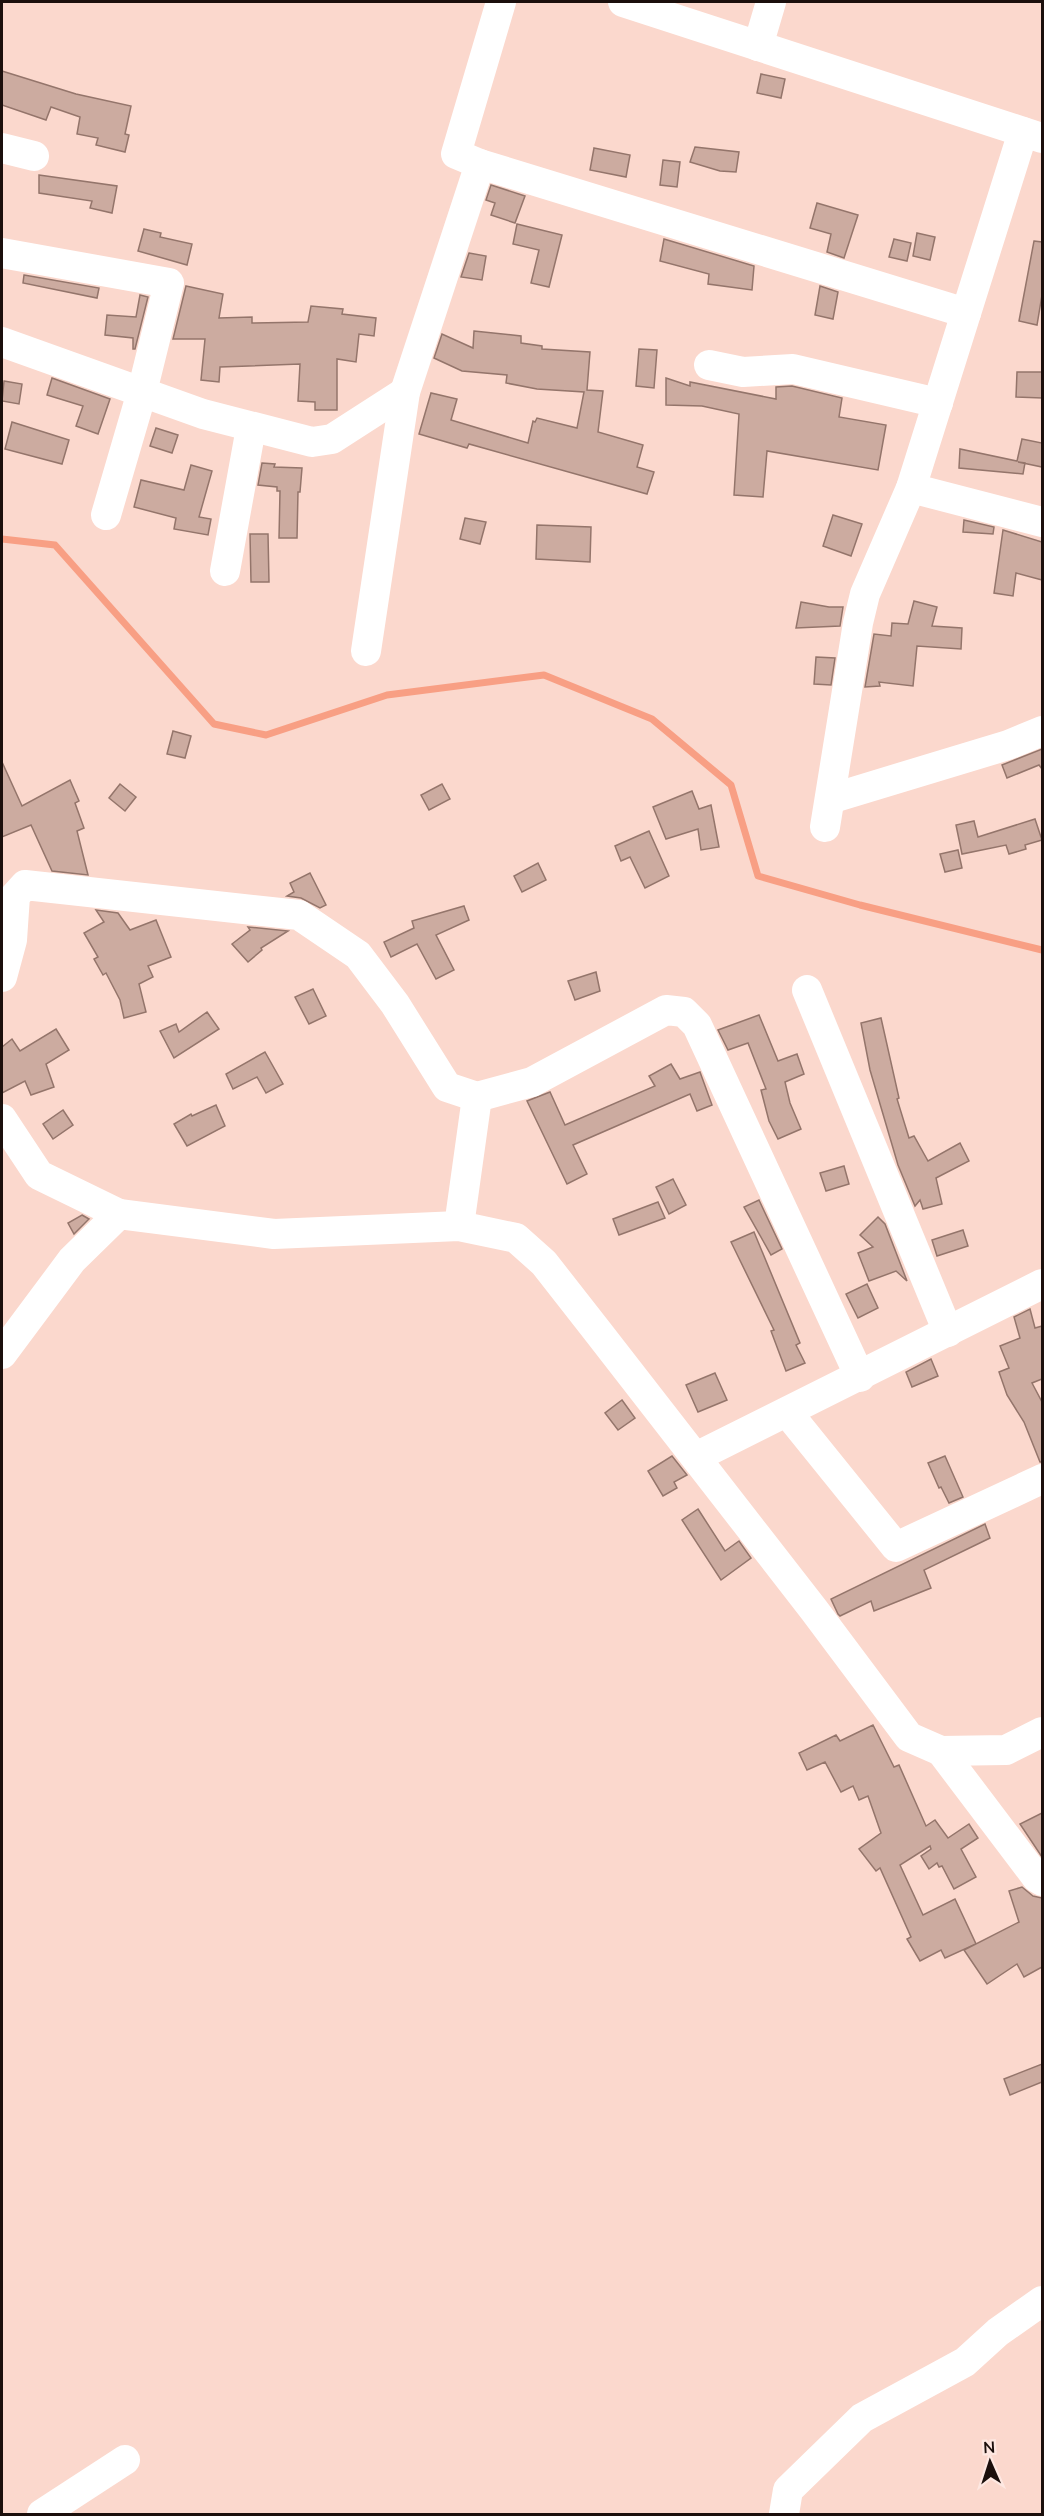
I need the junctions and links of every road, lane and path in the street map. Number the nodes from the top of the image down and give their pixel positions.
1 (501, 2) edge
2 (623, 2) edge
3 (771, 2) edge
4 (758, 46) junction
5 (1033, 135) edge
6 (2, 148) edge
7 (34, 156) dead end
8 (480, 164) junction
9 (2, 253) edge
10 (966, 313) junction
11 (2, 342) edge
12 (709, 365) dead end
13 (142, 392) junction
14 (405, 392) junction
15 (938, 403) junction
16 (251, 428) junction
17 (912, 488) junction
18 (106, 515) dead end
19 (1042, 522) edge
20 (225, 571) dead end
21 (366, 651) dead end
22 (1042, 731) edge
23 (2, 977) edge
24 (807, 990) dead end
25 (477, 1097) junction
26 (2, 1119) edge
27 (119, 1214) junction
28 (459, 1226) junction
29 (1042, 1284) edge
30 (948, 1332) junction
31 (2, 1354) edge
32 (860, 1377) junction
33 (787, 1412) junction
34 (696, 1457) junction
35 (1042, 1479) edge
36 (1042, 1732) edge
37 (941, 1751) junction
38 (1042, 1881) edge
39 (1042, 2301) edge
40 (125, 2460) dead end
41 (42, 2514) edge
42 (784, 2514) edge

1 - 8 street
2 - 4 street
3 - 4 street
4 - 5 street
5 - 10 street
6 - 7 street
8 - 10 street
8 - 14 street
9 - 13 street
10 - 15 street
11 - 13 street
12 - 15 street
13 - 16 street
13 - 18 street
14 - 16 street
14 - 21 street
15 - 17 street
16 - 20 street
17 - 19 street
17 - 22 street
23 - 25 street
24 - 30 street
25 - 28 street
25 - 32 street
26 - 27 street
27 - 28 street
27 - 31 street
28 - 34 street
29 - 30 street
30 - 32 street
32 - 33 street
33 - 34 street
33 - 35 street
34 - 37 street
36 - 37 street
37 - 38 street
39 - 42 street
40 - 41 street

